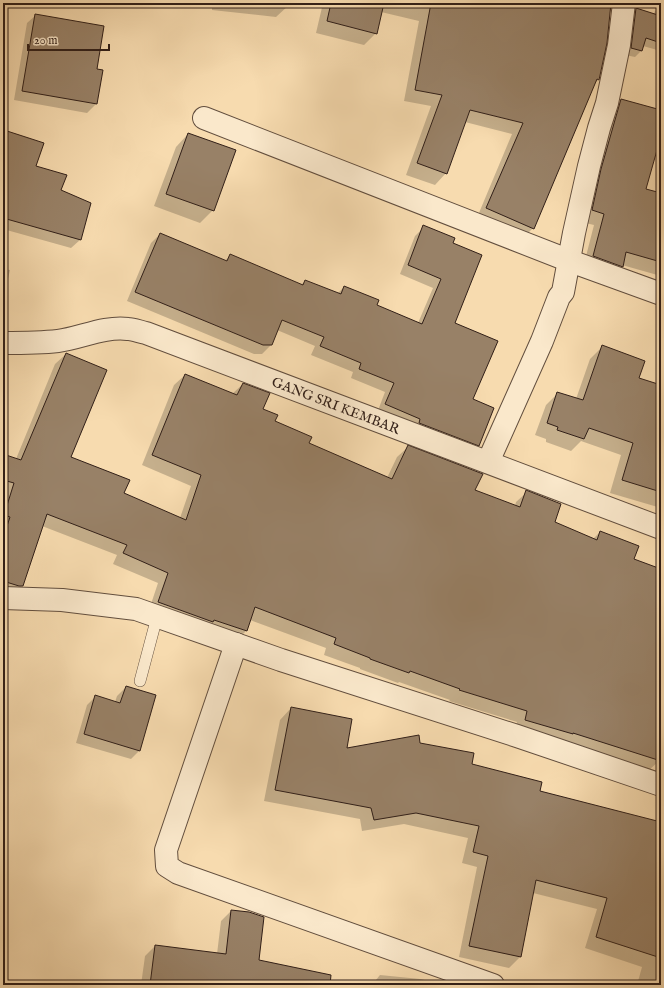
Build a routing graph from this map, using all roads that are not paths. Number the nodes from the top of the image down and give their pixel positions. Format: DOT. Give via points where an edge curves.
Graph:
graph roads {
  1 [pos="624,3"];
  2 [pos="204,118"];
  3 [pos="570,261"];
  4 [pos="661,294"];
  5 [pos="3,343"];
  6 [pos="488,462"];
  7 [pos="661,528"];
  8 [pos="3,598"];
  9 [pos="157,617"];
  10 [pos="236,644"];
  11 [pos="140,681"];
  12 [pos="661,784"];
  13 [pos="492,985"];
  1 -- 3 [label="street" via="608,103 589,166"];
  2 -- 3 [label="street"];
  3 -- 4 [label="street"];
  3 -- 6 [label="street" via="563,292"];
  5 -- 6 [label="street, GANG SRI KEMBAR" via="59,341 112,329 146,333"];
  6 -- 7 [label="street, GANG SRI KEMBAR"];
  8 -- 9 [label="street" via="62,600 136,609"];
  9 -- 10 [label="street"];
  9 -- 11 [label="lane"];
  10 -- 12 [label="street"];
  10 -- 13 [label="street" via="166,850 167,866 178,873"];
}
